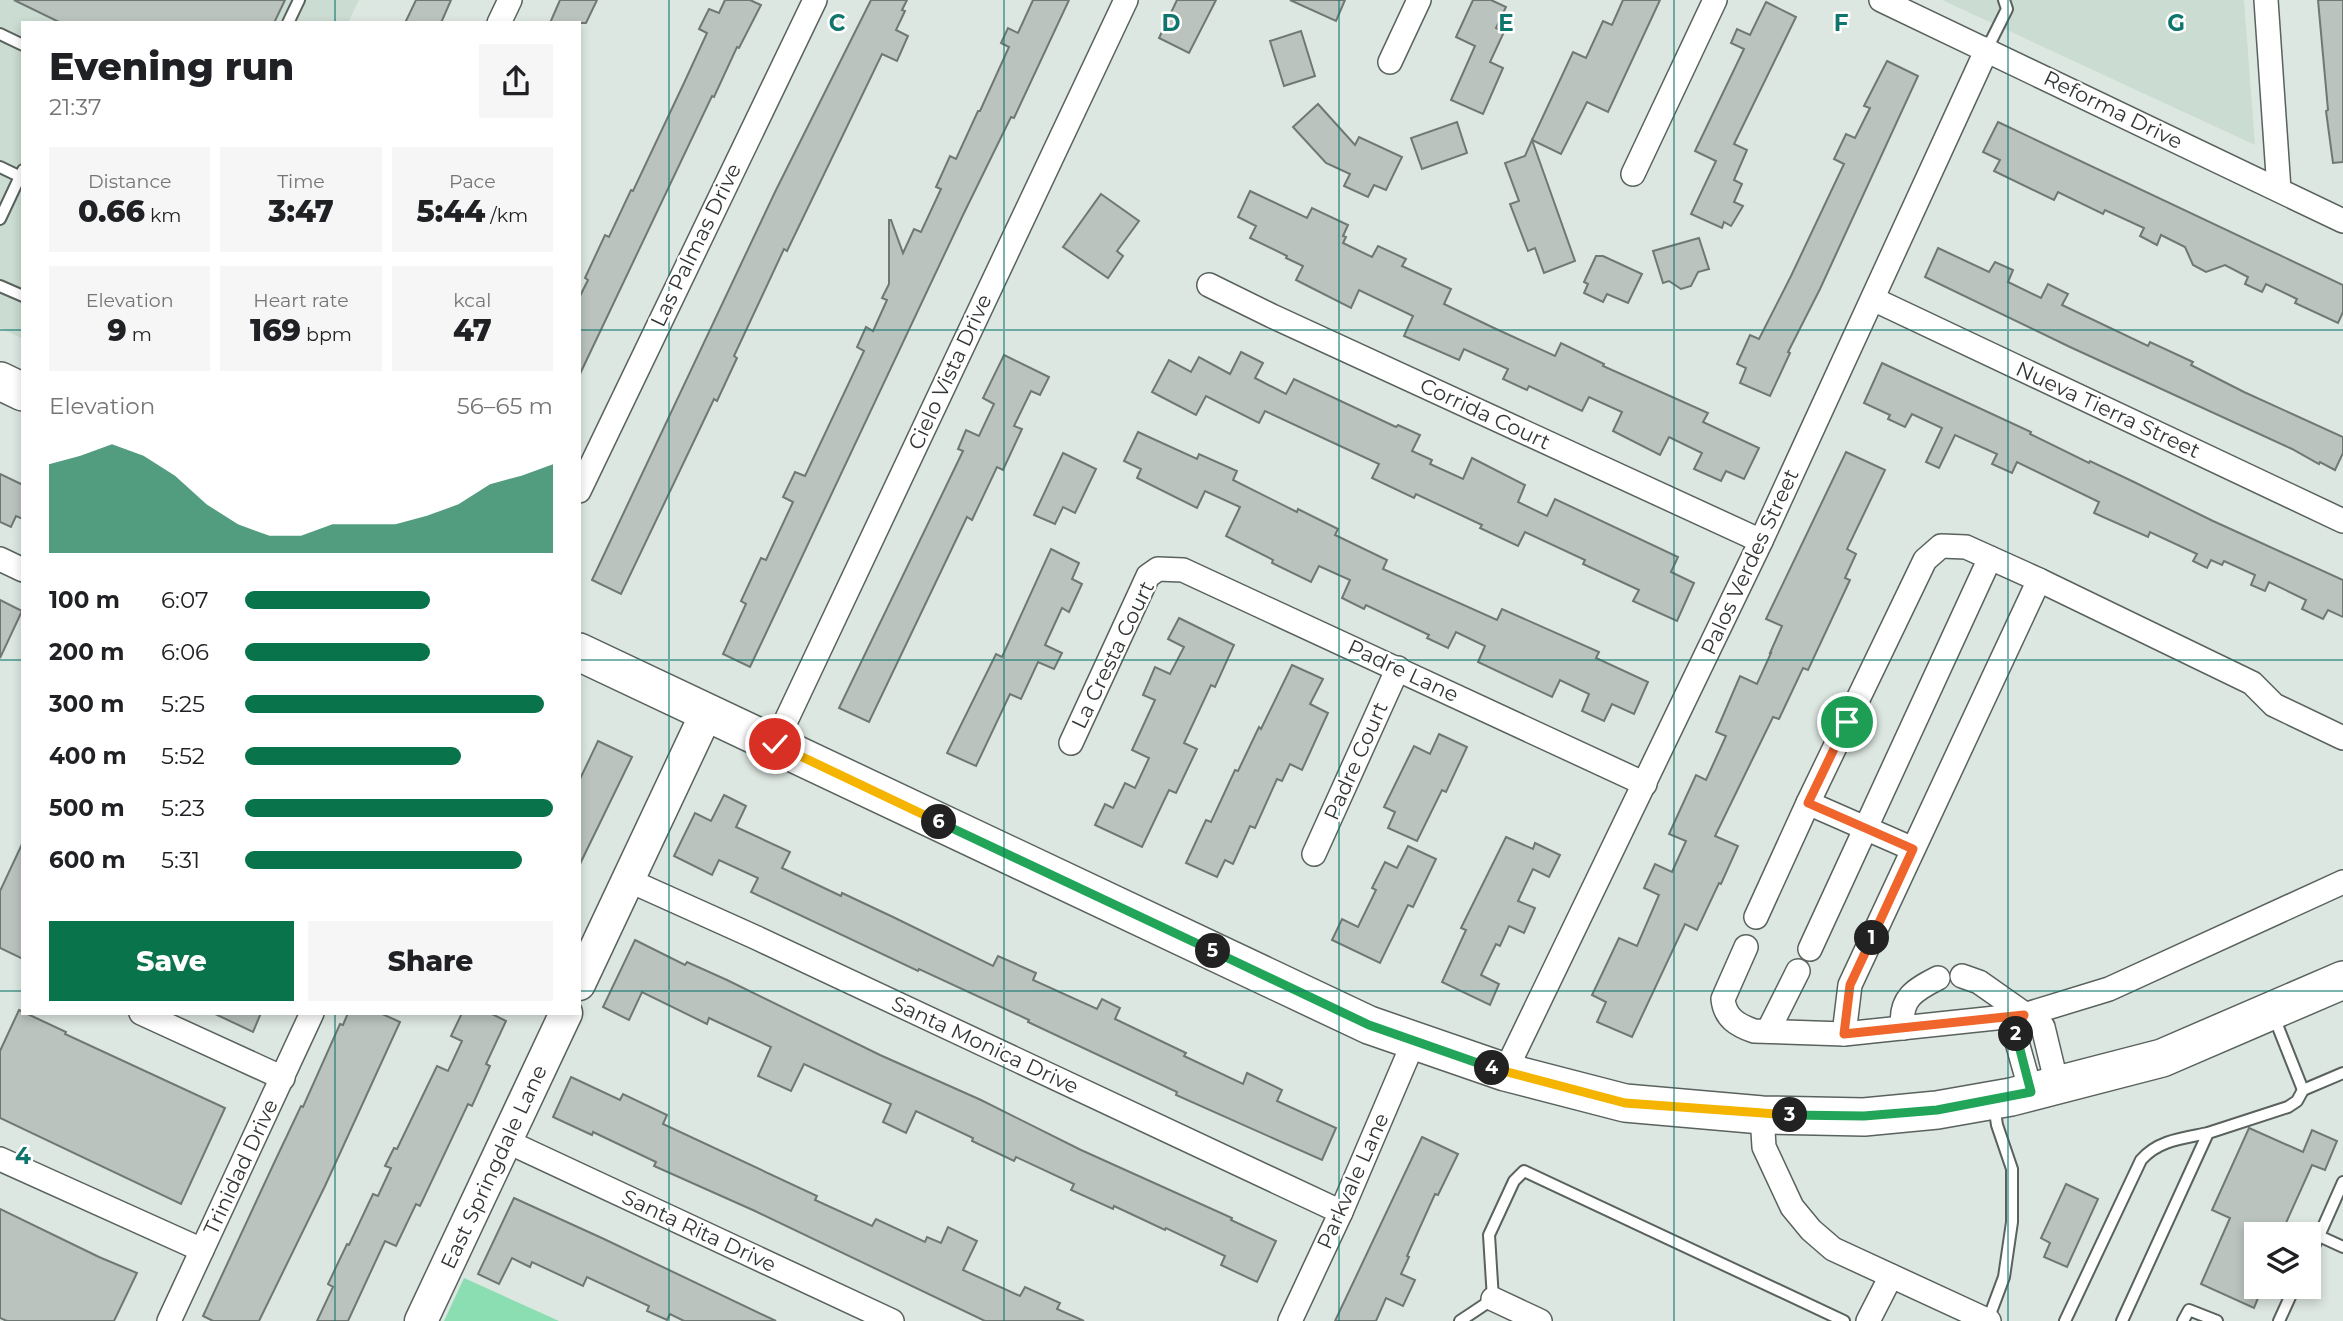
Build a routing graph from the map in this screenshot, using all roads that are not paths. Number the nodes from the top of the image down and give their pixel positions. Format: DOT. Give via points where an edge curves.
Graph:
graph roads {
  1 [pos="299,0"];
  2 [pos="510,0"];
  3 [pos="814,0"];
  4 [pos="1126,0"];
  5 [pos="1419,0"];
  6 [pos="1715,0"];
  7 [pos="1881,0"];
  8 [pos="2004,0"];
  9 [pos="2266,0"];
  10 [pos="289,21"];
  11 [pos="500,21"];
  12 [pos="0,34"];
  13 [pos="21,44"];
  14 [pos="1987,49"];
  15 [pos="1390,62"];
  16 [pos="0,167"];
  17 [pos="1633,174"];
  18 [pos="21,175"];
  19 [pos="21,177"];
  20 [pos="2279,190"];
  21 [pos="0,219"];
  22 [pos="2343,221"];
  23 [pos="1209,285"];
  24 [pos="0,286"];
  25 [pos="21,295"];
  26 [pos="1873,299"];
  27 [pos="0,381"];
  28 [pos="21,391"];
  29 [pos="581,487"];
  30 [pos="2343,521"];
  31 [pos="1760,541"];
  32 [pos="1990,558"];
  33 [pos="0,559"];
  34 [pos="21,569"];
  35 [pos="1158,569"];
  36 [pos="2039,580"];
  37 [pos="581,653"];
  38 [pos="1398,668"];
  39 [pos="707,712"];
  40 [pos="2343,738"];
  41 [pos="1070,743"];
  42 [pos="775,744"];
  43 [pos="1645,784"];
  44 [pos="1808,803"];
  45 [pos="1865,828"];
  46 [pos="1913,849"];
  47 [pos="1314,854"];
  48 [pos="628,880"];
  49 [pos="2343,881"];
  50 [pos="1756,917"];
  51 [pos="1746,947"];
  52 [pos="1810,949"];
  53 [pos="1798,971"];
  54 [pos="1962,976"];
  55 [pos="1938,978"];
  56 [pos="581,980"];
  57 [pos="2343,980"];
  58 [pos="2272,1011"];
  59 [pos="145,1015"];
  60 [pos="311,1015"];
  61 [pos="565,1015"];
  62 [pos="2024,1015"];
  63 [pos="1903,1028"];
  64 [pos="1768,1031"];
  65 [pos="1844,1034"];
  66 [pos="1414,1041"];
  67 [pos="1505,1072"];
  68 [pos="2343,1073"];
  69 [pos="283,1078"];
  70 [pos="2044,1088"];
  71 [pos="2303,1090"];
  72 [pos="1993,1099"];
  73 [pos="1762,1115"];
  74 [pos="2208,1133"];
  75 [pos="506,1141"];
  76 [pos="0,1159"];
  77 [pos="2343,1182"];
  78 [pos="1341,1212"];
  79 [pos="2321,1232"];
  80 [pos="2321,1237"];
  81 [pos="2343,1247"];
  82 [pos="202,1250"];
  83 [pos="1891,1276"];
  84 [pos="1493,1299"];
  85 [pos="2289,1299"];
  86 [pos="169,1321"];
  87 [pos="421,1321"];
  88 [pos="892,1321"];
  89 [pos="1290,1321"];
  90 [pos="1460,1321"];
  91 [pos="1539,1321"];
  92 [pos="1844,1321"];
  93 [pos="1868,1321"];
  94 [pos="1989,1321"];
  95 [pos="2065,1321"];
  96 [pos="2122,1321"];
  97 [pos="2183,1321"];
  98 [pos="2217,1321"];
  99 [pos="2279,1321"];
  1 -- 10 [label="lane"];
  2 -- 11 [label="street"];
  3 -- 29 [label="street, Las Palmas Drive"];
  4 -- 42 [label="street, Cielo Vista Drive"];
  5 -- 15 [label="street"];
  6 -- 17 [label="street"];
  7 -- 14 [label="street, Reforma Drive"];
  8 -- 14 [label="lane" via="2007,9"];
  9 -- 20 [label="street"];
  12 -- 13 [label="lane"];
  14 -- 20 [label="street, Reforma Drive"];
  14 -- 26 [label="street, Palos Verdes Street"];
  16 -- 18 [label="lane"];
  19 -- 21 [label="lane"];
  20 -- 22 [label="street, Reforma Drive"];
  23 -- 31 [label="street, Corrida Court"];
  24 -- 25 [label="lane"];
  26 -- 30 [label="street, Nueva Tierra Street"];
  26 -- 31 [label="street, Palos Verdes Street"];
  27 -- 28 [label="main road"];
  31 -- 43 [label="street, Palos Verdes Street"];
  32 -- 36 [label="street"];
  32 -- 44 [label="street" via="1953,545 1936,548 1925,560"];
  32 -- 45 [label="street"];
  33 -- 34 [label="street"];
  35 -- 38 [label="street, Padre Lane" via="1183,570"];
  35 -- 41 [label="street, La Cresta Court" via="1149,576"];
  36 -- 40 [label="street" via="2252,683 2274,705"];
  36 -- 46 [label="street"];
  37 -- 39 [label="main road"];
  38 -- 43 [label="street, Padre Lane"];
  38 -- 47 [label="street, Padre Court"];
  39 -- 42 [label="main road"];
  39 -- 48 [label="street"];
  42 -- 66 [label="main road" via="1369,1025"];
  43 -- 67 [label="street, Palos Verdes Street"];
  44 -- 45 [label="street"];
  44 -- 50 [label="street"];
  45 -- 46 [label="street"];
  45 -- 52 [label="street"];
  46 -- 65 [label="street" via="1850,985"];
  48 -- 56 [label="street"];
  48 -- 78 [label="street, Santa Monica Drive"];
  49 -- 62 [label="street" via="2109,989"];
  51 -- 64 [label="street" via="1724,993 1724,1006 1741,1027"];
  53 -- 64 [label="street"];
  54 -- 62 [label="street" via="1979,982"];
  55 -- 63 [label="street" via="1908,999 1901,1012"];
  57 -- 58 [label="main road"];
  58 -- 70 [label="main road" via="2162,1058"];
  58 -- 71 [label="lane"];
  59 -- 69 [label="street"];
  60 -- 69 [label="street, Trinidad Drive"];
  61 -- 75 [label="street, East Springdale Lane"];
  62 -- 63 [label="street"];
  62 -- 70 [label="street" via="2043,1027"];
  63 -- 65 [label="street"];
  64 -- 65 [label="street"];
  66 -- 67 [label="main road"];
  66 -- 78 [label="street, Parkvale Lane"];
  67 -- 73 [label="main road" via="1625,1103"];
  68 -- 71 [label="lane"];
  69 -- 82 [label="street, Trinidad Drive"];
  70 -- 72 [label="main road"];
  71 -- 74 [label="lane" via="2288,1107"];
  72 -- 73 [label="main road" via="1937,1110 1864,1116"];
  72 -- 94 [label="lane" via="2012,1169 2012,1222 2004,1278"];
  73 -- 83 [label="street" via="1764,1147 1792,1207 1833,1249"];
  74 -- 95 [label="lane" via="2169,1141 2141,1160"];
  74 -- 96 [label="lane"];
  75 -- 87 [label="street, East Springdale Lane"];
  75 -- 88 [label="street, Santa Rita Drive"];
  76 -- 82 [label="street"];
  77 -- 79 [label="lane"];
  78 -- 89 [label="street, Parkvale Lane"];
  80 -- 81 [label="lane"];
  82 -- 86 [label="street, Trinidad Drive"];
  83 -- 93 [label="street"];
  83 -- 94 [label="street"];
  84 -- 90 [label="lane"];
  84 -- 91 [label="street"];
  84 -- 92 [label="lane" via="1489,1235 1514,1181 1524,1171"];
  85 -- 99 [label="lane"];
  97 -- 98 [label="lane" via="2189,1310"];
}
